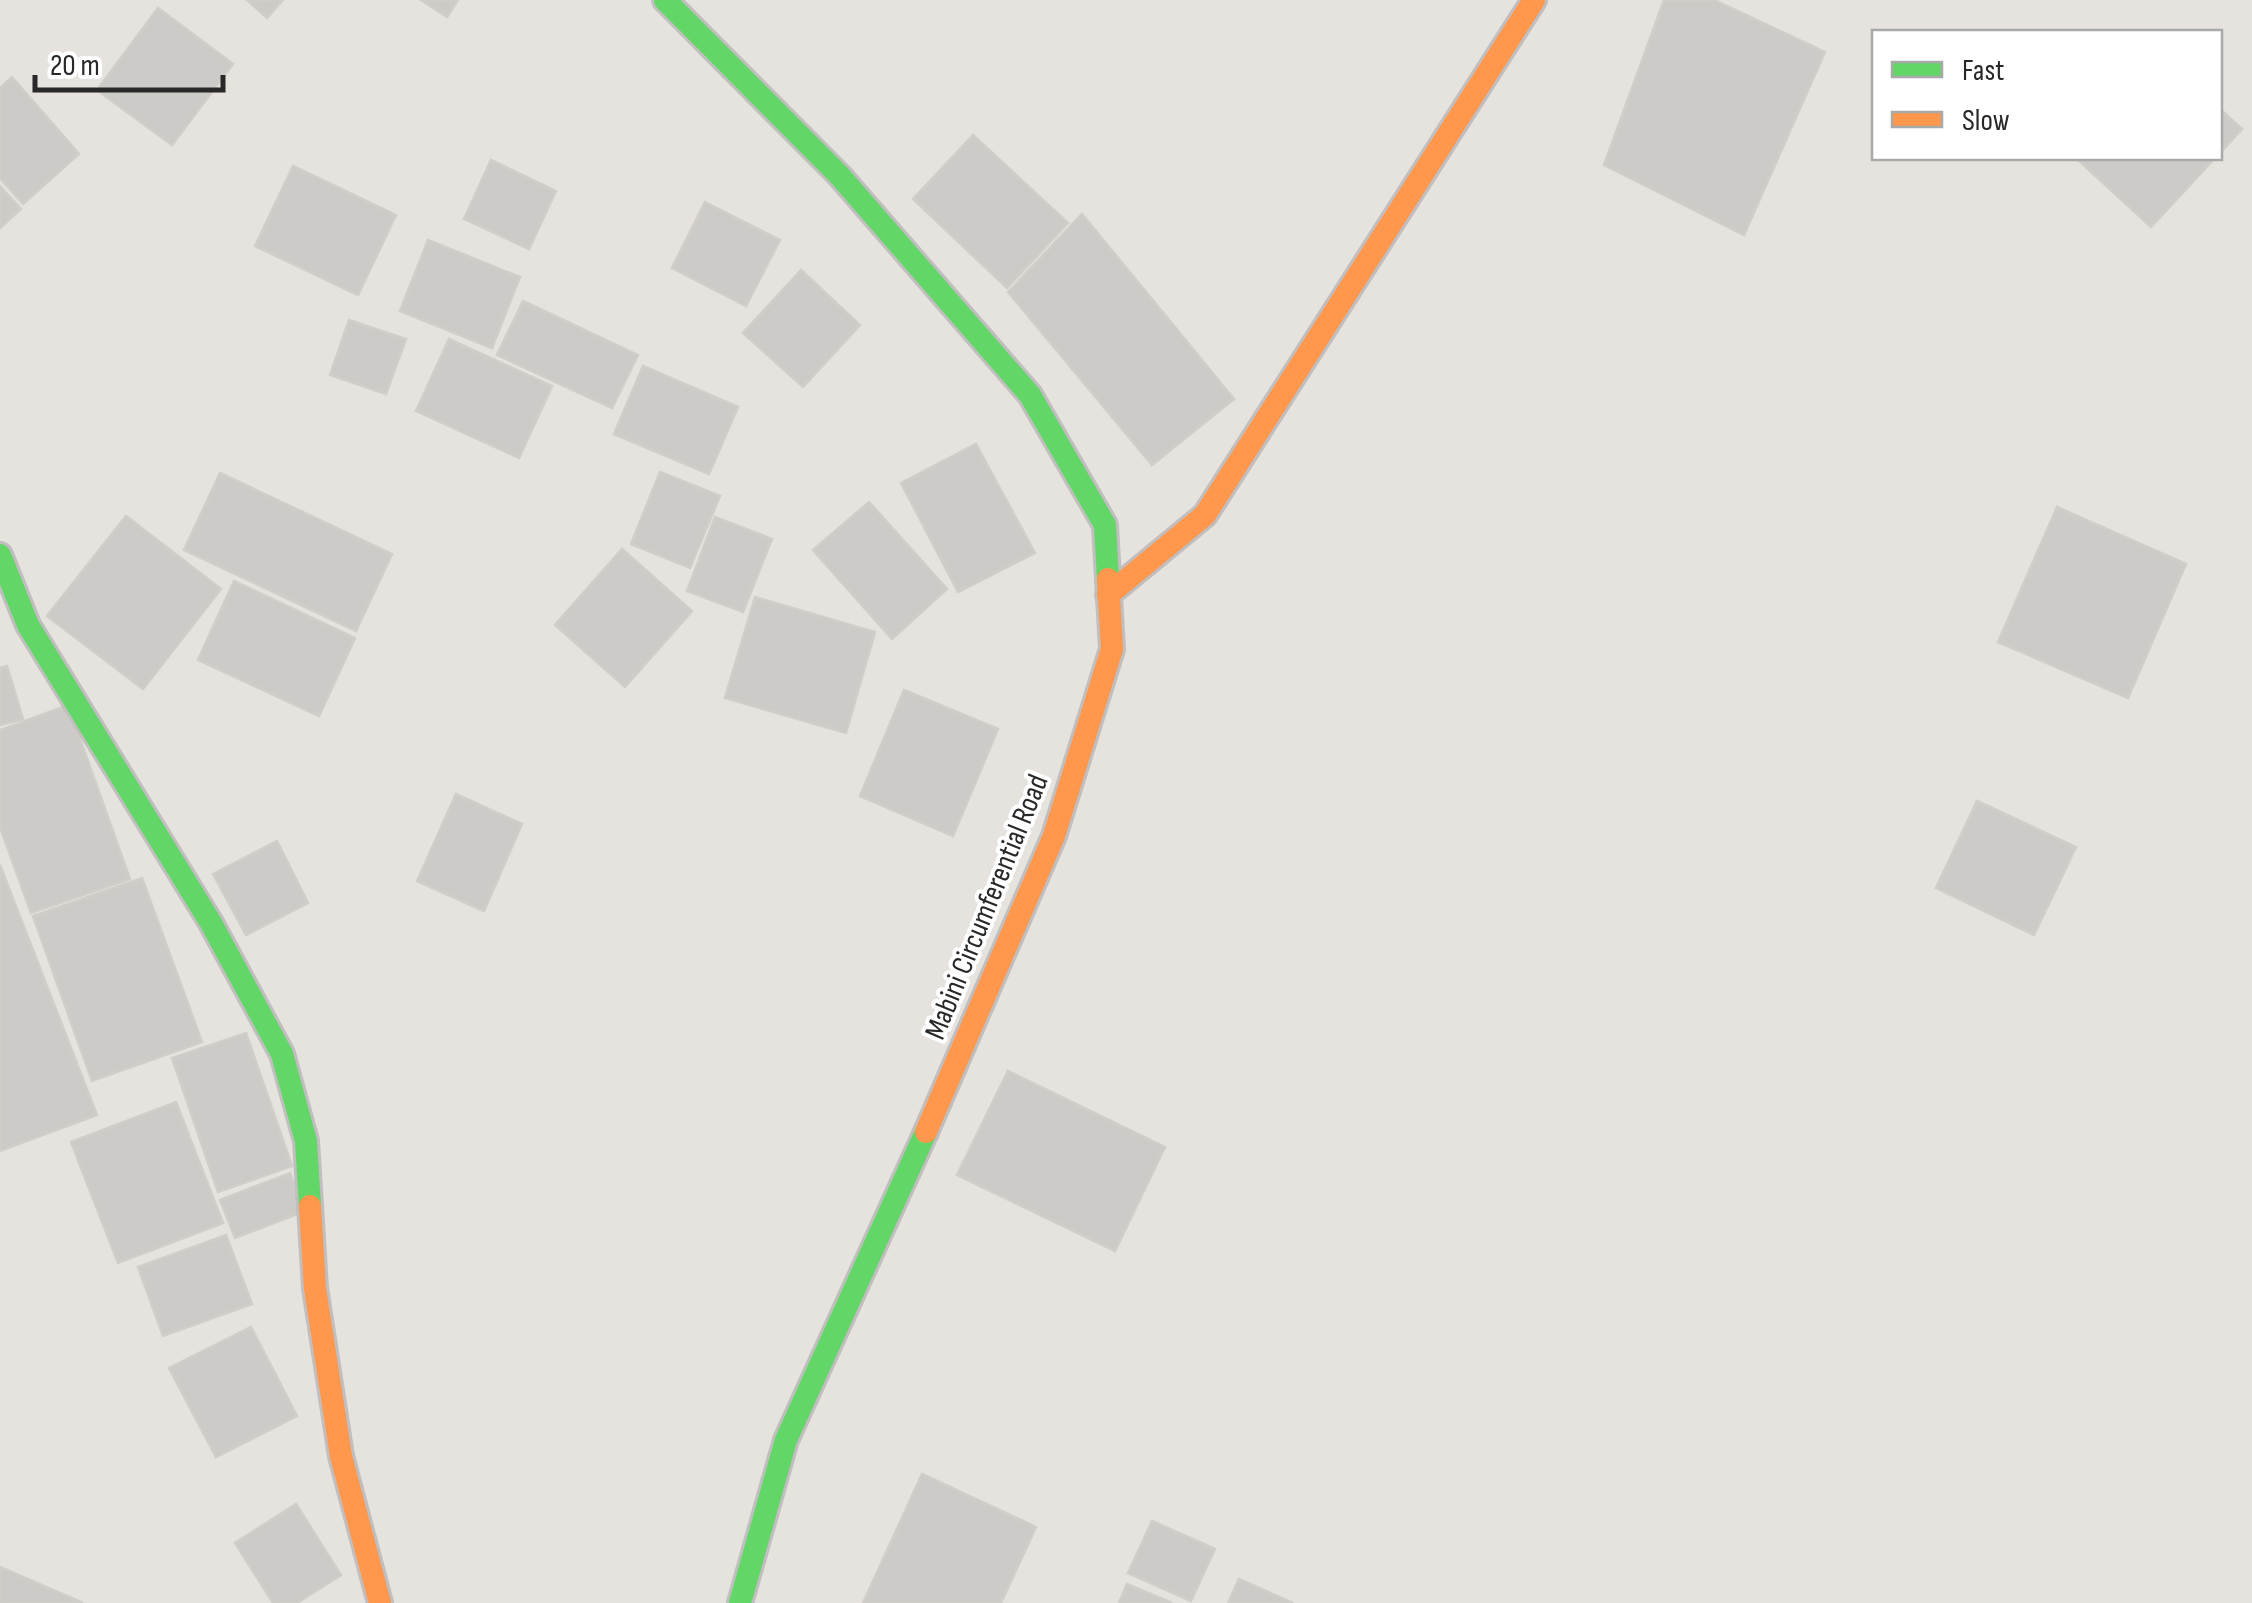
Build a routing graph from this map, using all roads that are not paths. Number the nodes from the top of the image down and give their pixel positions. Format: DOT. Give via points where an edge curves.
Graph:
graph roads {
  1 [pos="664,0"];
  2 [pos="1534,0"];
  3 [pos="0,555"];
  4 [pos="1108,595"];
  5 [pos="380,1603"];
  6 [pos="740,1603"];
  1 -- 4 [label="street, Mabini Circumferential Road" via="839,174 1030,395 1105,525"];
  2 -- 4 [label="street" via="1205,515"];
  3 -- 5 [label="street" via="28,625 211,923 282,1054 306,1140 314,1288 341,1456"];
  4 -- 6 [label="street, Mabini Circumferential Road" via="1112,649 1054,836 786,1440"];
}
